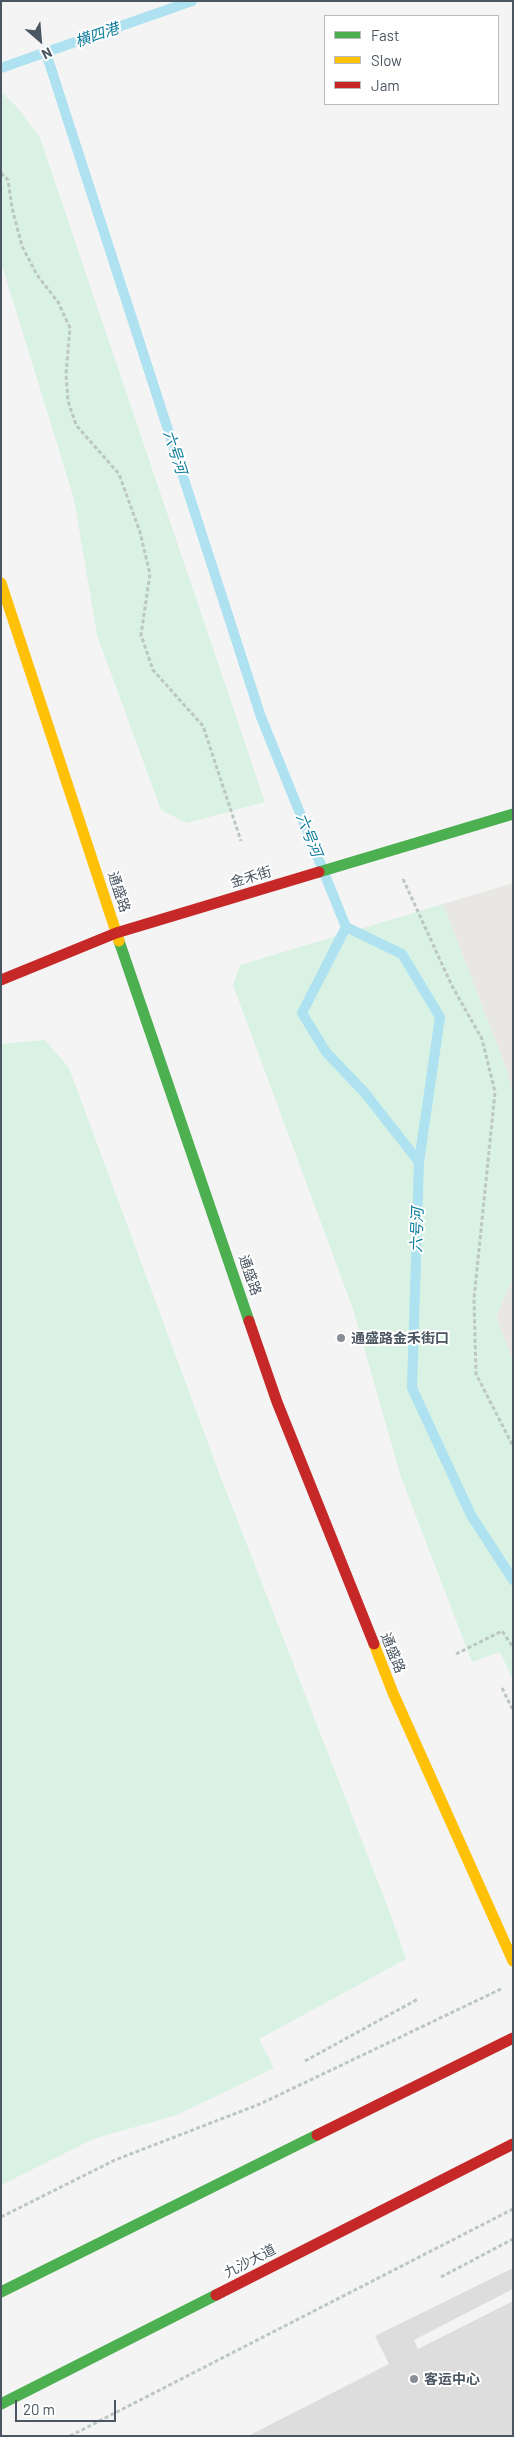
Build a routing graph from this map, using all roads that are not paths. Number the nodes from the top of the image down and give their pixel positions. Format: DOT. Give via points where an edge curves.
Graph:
graph roads {
  1 [pos="1,583"];
  2 [pos="513,814"];
  3 [pos="116,932"];
  4 [pos="1,980"];
  5 [pos="513,1961"];
  6 [pos="513,2038"];
  7 [pos="513,2144"];
  8 [pos="1,2292"];
  9 [pos="1,2404"];
  1 -- 3 [label="street, 通盛路"];
  2 -- 3 [label="street, 金禾街"];
  3 -- 4 [label="street, 金禾街"];
  3 -- 5 [label="street, 通盛路" via="278,1402 393,1693"];
  6 -- 8 [label="street"];
  7 -- 9 [label="street, 九沙大道"];
}
